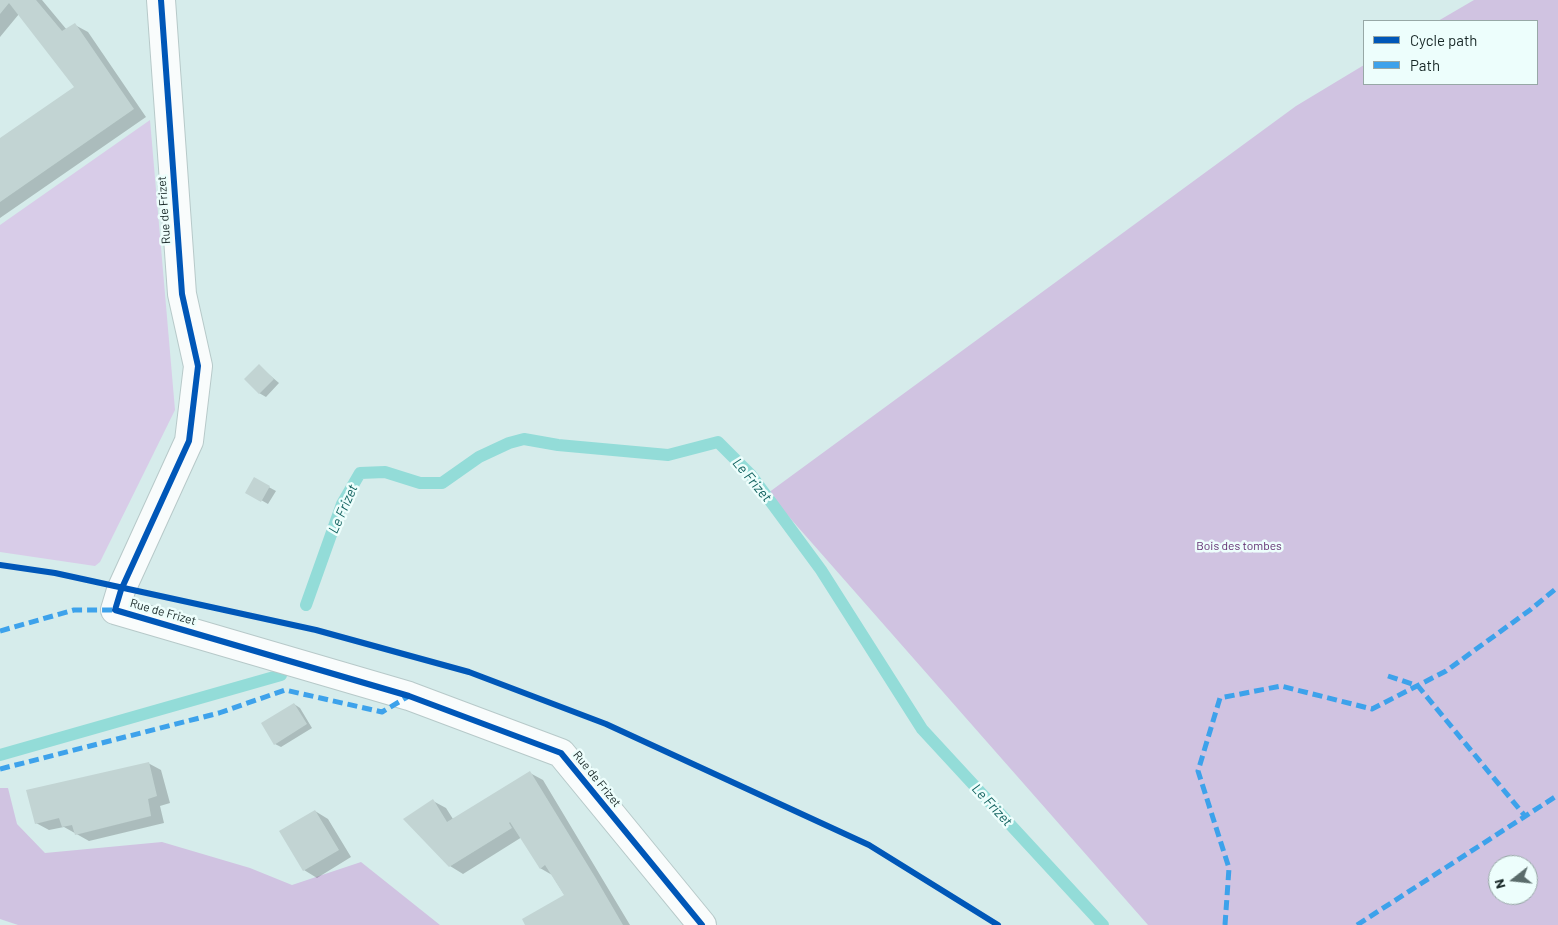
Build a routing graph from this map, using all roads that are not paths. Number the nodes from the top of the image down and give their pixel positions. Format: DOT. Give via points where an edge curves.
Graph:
graph roads {
  1 [pos="161,0"];
  2 [pos="702,925"];
  1 -- 2 [label="street, Rue de Frizet" via="182,294 198,366 189,441 121,590 115,610 409,696 561,753"];
}
